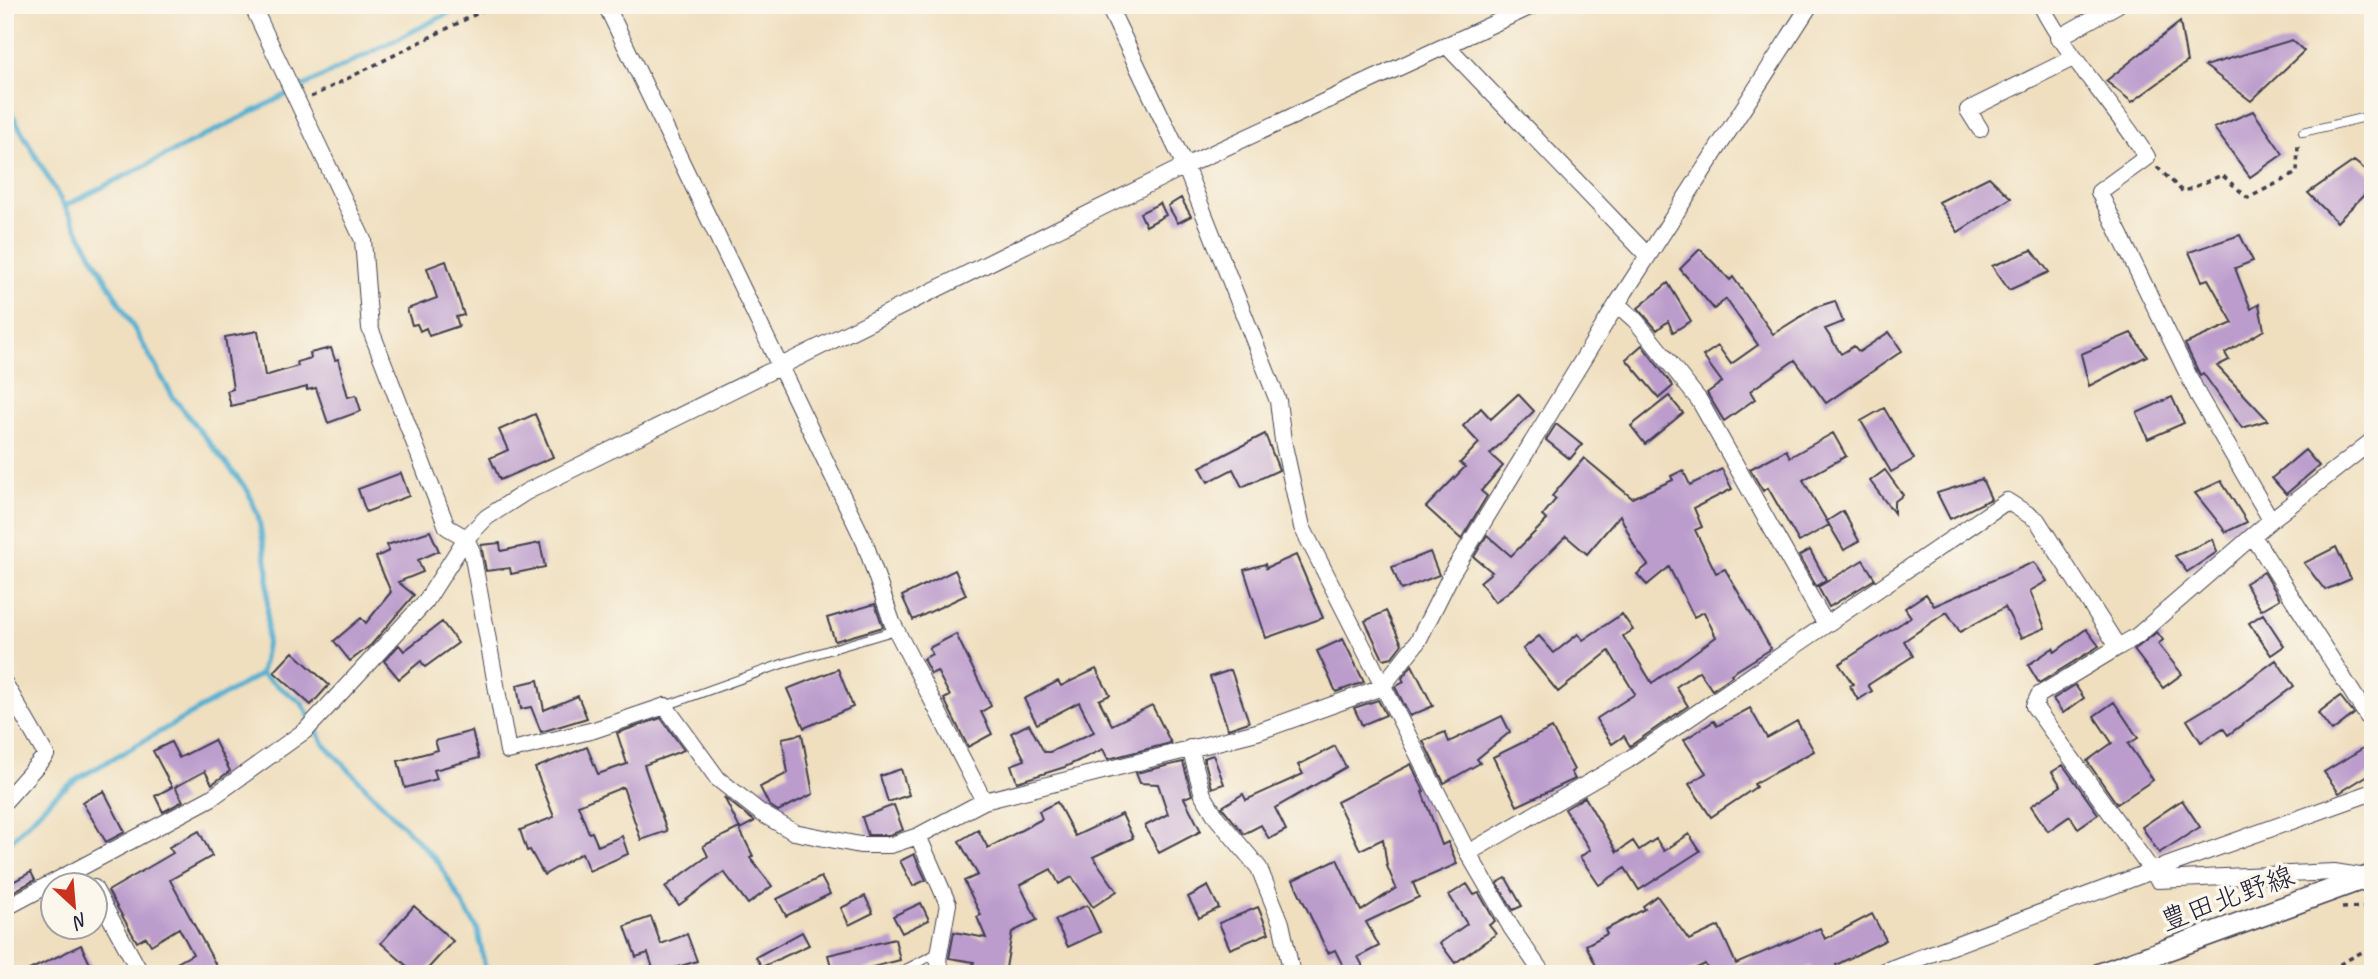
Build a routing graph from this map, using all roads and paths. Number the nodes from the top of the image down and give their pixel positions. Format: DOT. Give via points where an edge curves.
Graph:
graph roads {
  1 [pos="253,5"];
  2 [pos="494,5"];
  3 [pos="606,5"];
  4 [pos="1108,5"];
  5 [pos="1534,5"];
  6 [pos="1810,5"];
  7 [pos="2041,5"];
  8 [pos="2118,5"];
  9 [pos="2058,38"];
  10 [pos="1448,47"];
  11 [pos="2073,58"];
  12 [pos="2373,59"];
  13 [pos="299,103"];
  14 [pos="2371,118"];
  15 [pos="1980,129"];
  16 [pos="2303,132"];
  17 [pos="2147,157"];
  18 [pos="1185,166"];
  19 [pos="1648,256"];
  20 [pos="1617,304"];
  21 [pos="783,368"];
  22 [pos="2373,440"];
  23 [pos="2271,520"];
  24 [pos="2253,536"];
  25 [pos="466,538"];
  26 [pos="1825,623"];
  27 [pos="896,630"];
  28 [pos="2118,647"];
  29 [pos="5,684"];
  30 [pos="1382,687"];
  31 [pos="665,706"];
  32 [pos="2373,725"];
  33 [pos="1190,748"];
  34 [pos="2373,792"];
  35 [pos="5,801"];
  36 [pos="984,801"];
  37 [pos="918,836"];
  38 [pos="1468,853"];
  39 [pos="83,867"];
  40 [pos="85,870"];
  41 [pos="2152,871"];
  42 [pos="2370,876"];
  43 [pos="5,908"];
  44 [pos="108,912"];
  45 [pos="2373,946"];
  46 [pos="939,952"];
  47 [pos="141,974"];
  48 [pos="896,974"];
  49 [pos="943,974"];
  50 [pos="1292,974"];
  51 [pos="1544,974"];
  52 [pos="1877,974"];
  53 [pos="2100,974"];
  54 [pos="2322,974"];
  1 -- 13 [label="street"];
  2 -- 13 [label="path"];
  3 -- 21 [label="street"];
  4 -- 18 [label="street"];
  5 -- 10 [label="street"];
  6 -- 19 [label="street"];
  7 -- 9 [label="street"];
  8 -- 9 [label="street"];
  9 -- 11 [label="street"];
  10 -- 18 [label="street"];
  10 -- 19 [label="street"];
  11 -- 15 [label="street" via="1968,110"];
  11 -- 17 [label="street" via="2129,127"];
  12 -- 14 [label="path"];
  13 -- 25 [label="street" via="363,240 365,290 375,341 447,527"];
  14 -- 16 [label="lane"];
  16 -- 17 [label="path" via="2295,149 2297,173 2248,198 2222,175 2183,192"];
  17 -- 23 [label="street" via="2099,192 2198,395"];
  18 -- 21 [label="street"];
  18 -- 30 [label="street" via="1278,401 1302,527"];
  19 -- 20 [label="street"];
  20 -- 26 [label="street" via="1649,336 1699,400"];
  20 -- 30 [label="street" via="1452,573 1418,641"];
  21 -- 25 [label="street" via="526,492 487,517"];
  21 -- 27 [label="street" via="865,543"];
  22 -- 23 [label="street"];
  23 -- 24 [label="street"];
  24 -- 28 [label="street" via="2137,636"];
  24 -- 32 [label="street"];
  25 -- 31 [label="street" via="508,751 594,730"];
  25 -- 39 [label="street" via="426,601 306,730 211,798"];
  26 -- 28 [label="street" via="2007,501 2038,520"];
  26 -- 38 [label="street" via="1628,760"];
  27 -- 31 [label="lane"];
  27 -- 36 [label="street"];
  28 -- 41 [label="street" via="2039,695 2034,706"];
  29 -- 35 [label="street" via="46,755"];
  30 -- 33 [label="street" via="1257,732"];
  30 -- 38 [label="street"];
  31 -- 37 [label="street" via="718,779 743,801 794,832 860,845 891,845"];
  33 -- 36 [label="street"];
  33 -- 50 [label="street" via="1202,795 1259,868 1281,923"];
  34 -- 41 [label="street"];
  36 -- 37 [label="street"];
  37 -- 46 [label="street" via="948,904"];
  38 -- 51 [label="street"];
  39 -- 40 [label="street"];
  39 -- 43 [label="street"];
  41 -- 42 [label="street" via="2158,880 2334,872"];
  41 -- 52 [label="street"];
  42 -- 53 [label="main road, 豊田北野線"];
  44 -- 47 [label="street"];
  45 -- 54 [label="path"];
  46 -- 48 [label="lane"];
  46 -- 49 [label="street"];
}
